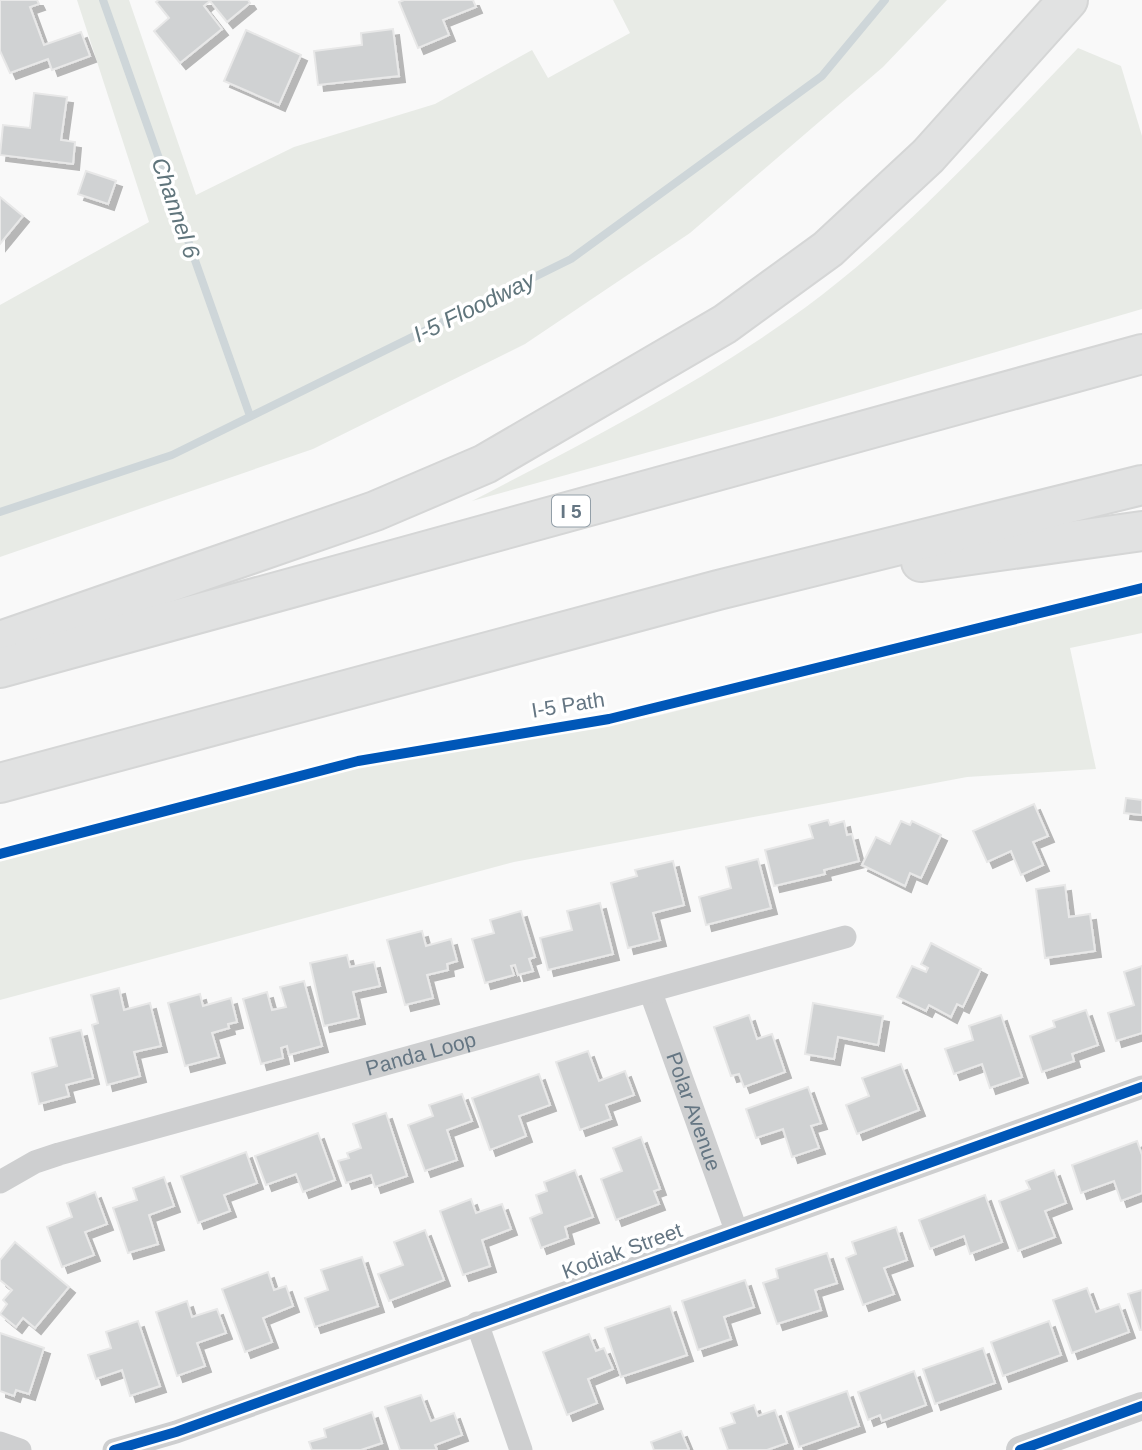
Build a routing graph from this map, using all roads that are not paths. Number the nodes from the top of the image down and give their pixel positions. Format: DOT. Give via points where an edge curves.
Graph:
graph roads {
  1 [pos="1068,0"];
  2 [pos="1142,354"];
  3 [pos="1142,485"];
  4 [pos="1142,531"];
  5 [pos="718,590"];
  6 [pos="0,641"];
  7 [pos="0,667"];
  8 [pos="0,783"];
  9 [pos="845,937"];
  10 [pos="650,993"];
  11 [pos="1142,1087"];
  12 [pos="0,1182"];
  13 [pos="736,1230"];
  14 [pos="477,1323"];
  15 [pos="1142,1406"];
  16 [pos="0,1443"];
  17 [pos="20,1450"];
  18 [pos="114,1450"];
  19 [pos="521,1450"];
  20 [pos="1020,1450"];
  1 -- 6 [label="highway" via="928,156 828,249 726,324 485,464 375,511"];
  2 -- 7 [label="highway, I 5"];
  3 -- 5 [label="highway"];
  4 -- 5 [label="highway"];
  5 -- 8 [label="highway"];
  9 -- 10 [label="street, Panda Loop"];
  10 -- 12 [label="street, Panda Loop" via="59,1154 35,1161"];
  10 -- 13 [label="street, Polar Avenue"];
  11 -- 13 [label="street, Kodiak Street"];
  13 -- 14 [label="street, Kodiak Street"];
  14 -- 18 [label="street, Kodiak Street"];
  14 -- 19 [label="street"];
  15 -- 20 [label="street"];
  16 -- 17 [label="street"];
}
